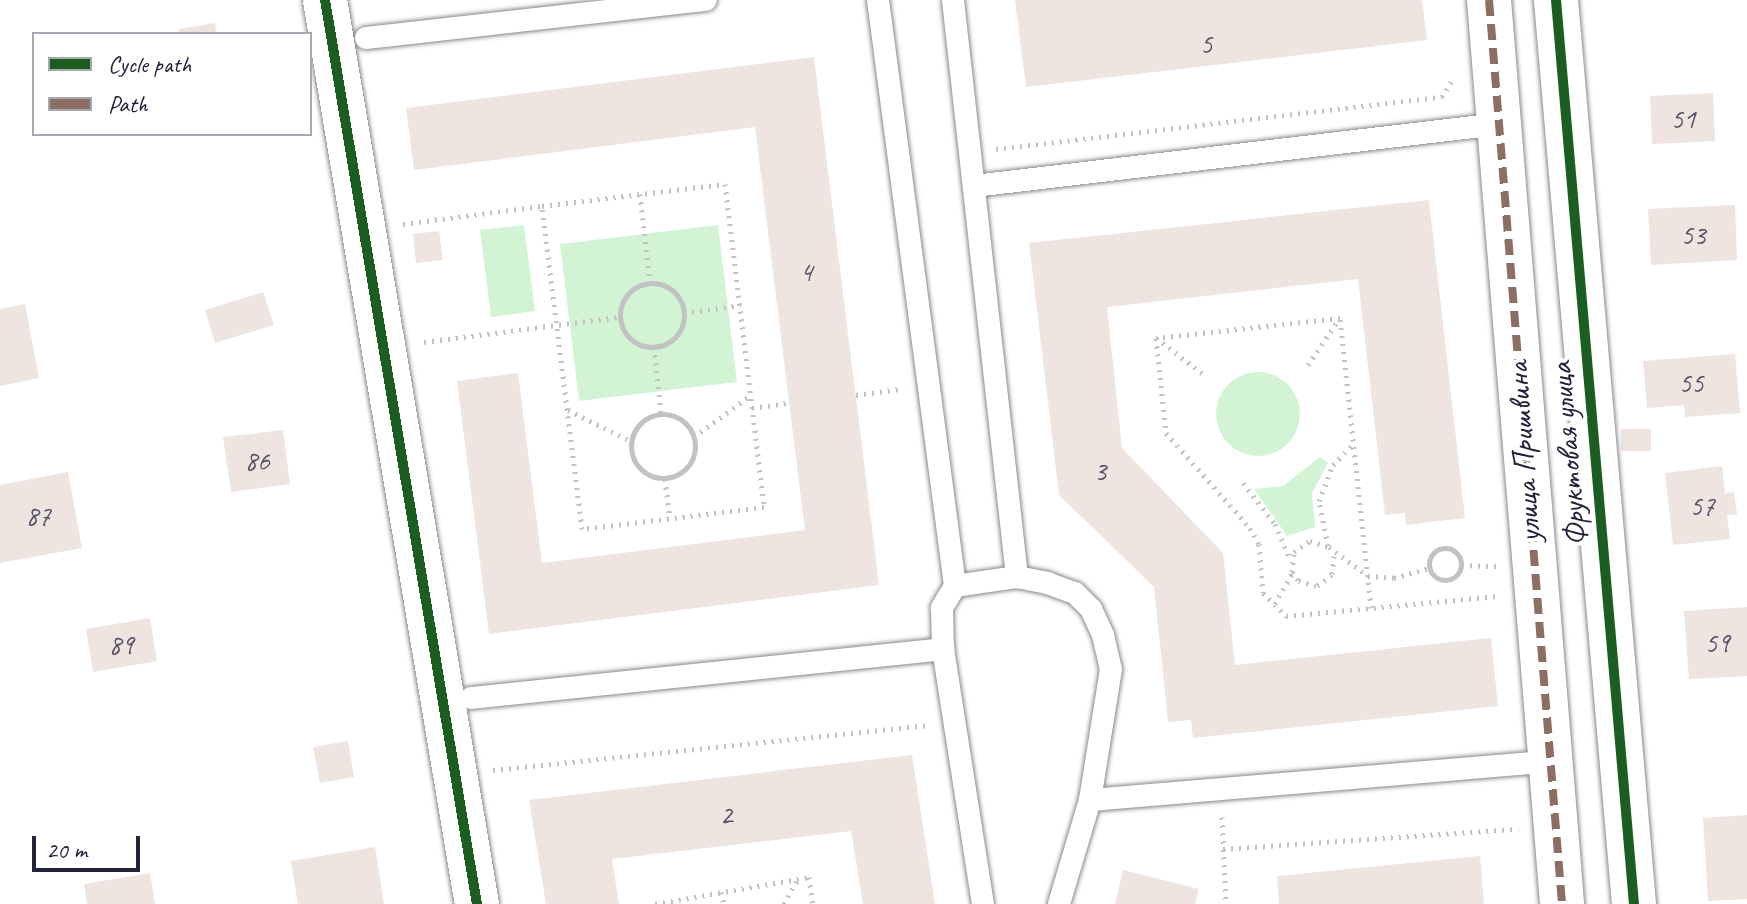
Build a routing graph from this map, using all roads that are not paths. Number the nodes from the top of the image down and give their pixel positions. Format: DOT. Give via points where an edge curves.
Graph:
graph roads {
  1 [pos="325,0"];
  2 [pos="706,0"];
  3 [pos="878,0"];
  4 [pos="953,0"];
  5 [pos="1489,0"];
  6 [pos="1556,0"];
  7 [pos="366,38"];
  8 [pos="1499,124"];
  9 [pos="974,186"];
  10 [pos="1017,577"];
  11 [pos="955,586"];
  12 [pos="943,649"];
  13 [pos="471,698"];
  14 [pos="1551,761"];
  15 [pos="1090,800"];
  16 [pos="477,904"];
  17 [pos="983,904"];
  18 [pos="1059,904"];
  19 [pos="1562,904"];
  20 [pos="1634,904"];
  1 -- 16 [label="street"];
  2 -- 7 [label="lane"];
  3 -- 11 [label="lane"];
  4 -- 9 [label="lane"];
  5 -- 8 [label="street, улица Пришвина"];
  6 -- 20 [label="street, Фруктовая улица"];
  8 -- 9 [label="lane"];
  8 -- 14 [label="street, улица Пришвина"];
  9 -- 10 [label="lane"];
  10 -- 11 [label="lane"];
  10 -- 15 [label="lane" via="1075,593 1091,609 1103,635 1111,669"];
  11 -- 12 [label="lane" via="942,608"];
  12 -- 13 [label="lane"];
  12 -- 17 [label="lane"];
  14 -- 15 [label="lane"];
  14 -- 19 [label="street, улица Пришвина"];
  15 -- 18 [label="lane"];
}
